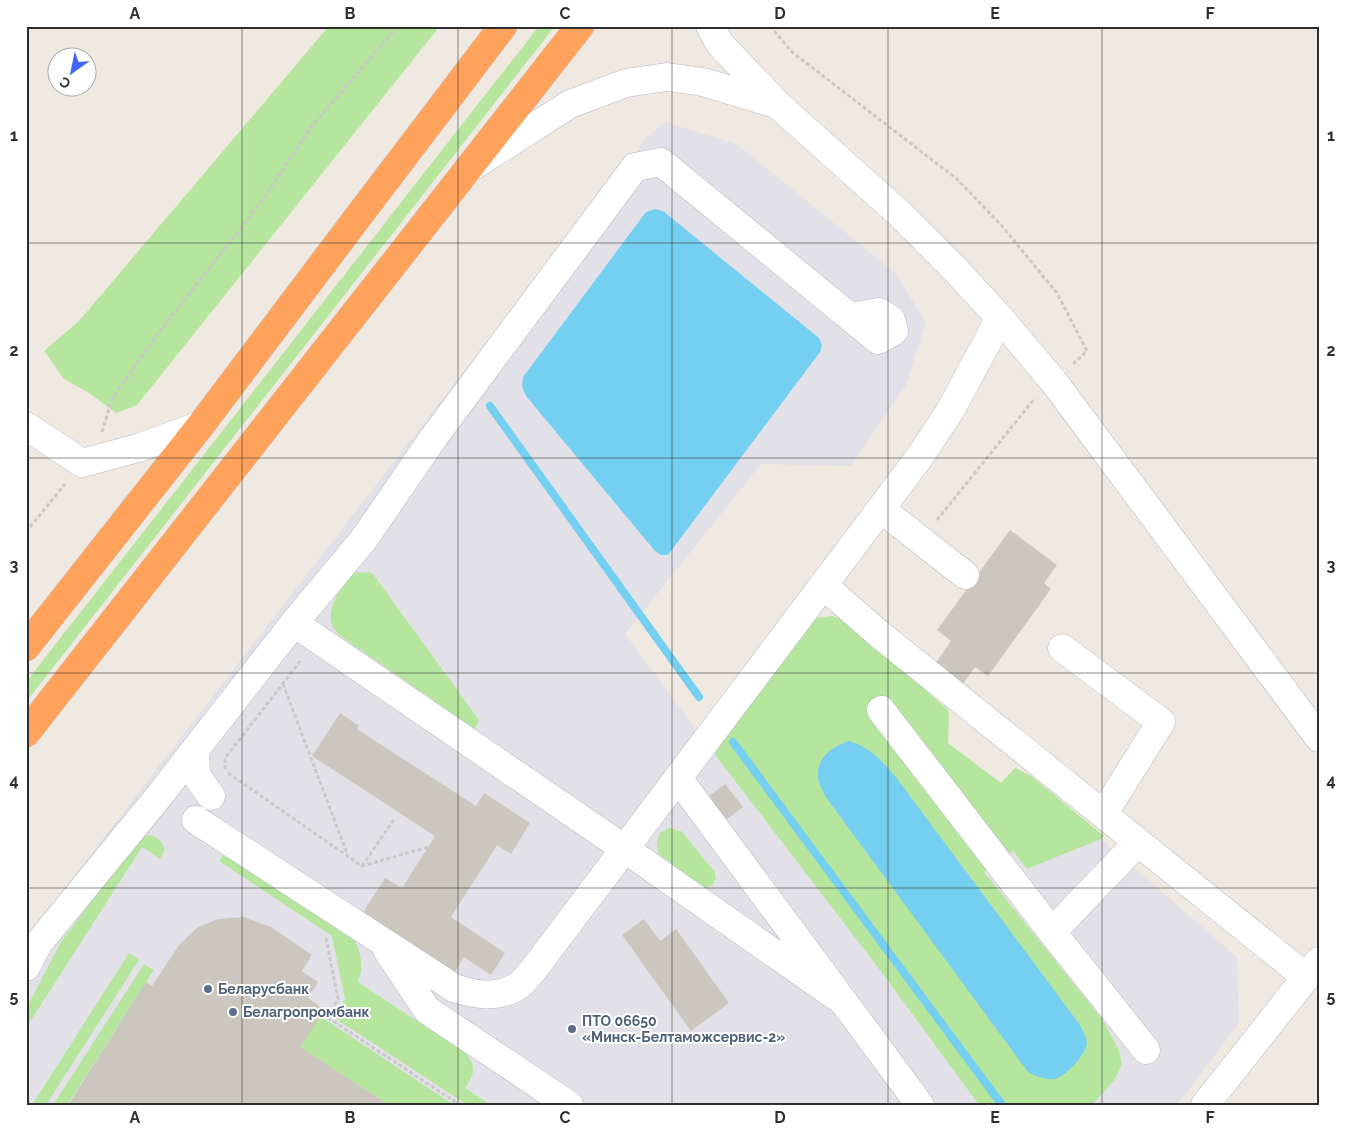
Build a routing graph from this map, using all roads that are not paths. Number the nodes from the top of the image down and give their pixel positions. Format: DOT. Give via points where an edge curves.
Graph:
graph roads {
  1 [pos="504,26"];
  2 [pos="580,26"];
  3 [pos="710,26"];
  4 [pos="778,104"];
  5 [pos="471,167"];
  6 [pos="850,317"];
  7 [pos="1000,318"];
  8 [pos="201,425"];
  9 [pos="26,426"];
  10 [pos="881,509"];
  11 [pos="966,575"];
  12 [pos="823,585"];
  13 [pos="294,623"];
  14 [pos="26,647"];
  15 [pos="1062,648"];
  16 [pos="881,710"];
  17 [pos="26,733"];
  18 [pos="1319,738"];
  19 [pos="195,750"];
  20 [pos="678,778"];
  21 [pos="212,796"];
  22 [pos="1104,813"];
  23 [pos="196,820"];
  24 [pos="1138,842"];
  25 [pos="625,849"];
  26 [pos="1052,932"];
  27 [pos="379,939"];
  28 [pos="26,967"];
  29 [pos="1312,969"];
  30 [pos="844,1002"];
  31 [pos="1146,1050"];
  32 [pos="569,1105"];
  33 [pos="920,1105"];
  34 [pos="1205,1105"];
  1 -- 8 [label="highway"];
  2 -- 5 [label="highway"];
  3 -- 4 [label="lane" via="720,44"];
  4 -- 5 [label="lane" via="703,82 667,77 626,83 570,104"];
  4 -- 7 [label="lane" via="901,215"];
  5 -- 17 [label="highway"];
  6 -- 13 [label="lane" via="662,162 635,167 434,437 364,539"];
  7 -- 10 [label="lane" via="950,411"];
  7 -- 18 [label="lane" via="1054,382"];
  8 -- 9 [label="lane" via="110,457 82,463"];
  8 -- 14 [label="highway"];
  10 -- 11 [label="lane"];
  10 -- 12 [label="lane"];
  12 -- 20 [label="lane"];
  12 -- 22 [label="lane" via="879,634"];
  13 -- 19 [label="lane"];
  13 -- 25 [label="lane"];
  15 -- 22 [label="lane" via="1161,722"];
  16 -- 26 [label="lane"];
  19 -- 21 [label="lane" via="196,775"];
  19 -- 28 [label="lane" via="38,944"];
  20 -- 25 [label="lane"];
  20 -- 30 [label="lane"];
  22 -- 24 [label="lane"];
  23 -- 27 [label="lane"];
  24 -- 26 [label="lane"];
  24 -- 29 [label="lane"];
  25 -- 27 [label="lane" via="534,969 519,986 498,995 475,995 454,988"];
  25 -- 30 [label="lane"];
  26 -- 31 [label="lane"];
  27 -- 32 [label="lane" via="427,1010"];
  29 -- 34 [label="lane"];
  30 -- 33 [label="lane"];
}
